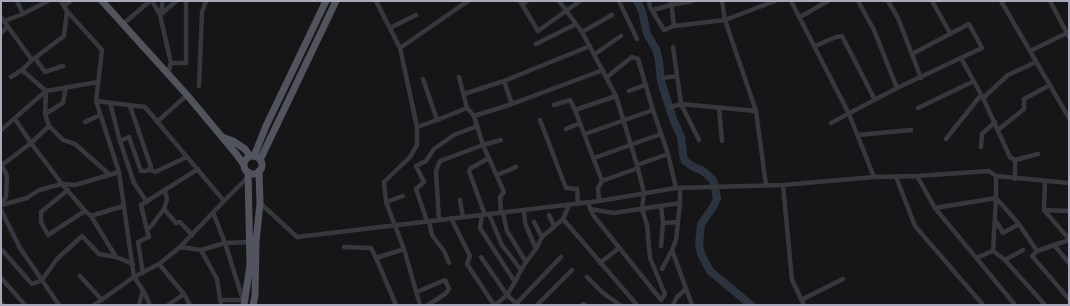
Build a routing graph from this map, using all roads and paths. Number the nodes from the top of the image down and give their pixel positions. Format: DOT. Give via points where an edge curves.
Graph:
graph roads {
  1 [pos="17,1"];
  2 [pos="48,1"];
  3 [pos="61,1"];
  4 [pos="71,1"];
  5 [pos="102,1"];
  6 [pos="151,1"];
  7 [pos="163,1"];
  8 [pos="176,1"];
  9 [pos="186,1"];
  10 [pos="206,1"];
  11 [pos="326,1"];
  12 [pos="336,1"];
  13 [pos="376,1"];
  14 [pos="468,1"];
  15 [pos="527,1"];
  16 [pos="559,1"];
  17 [pos="580,1"];
  18 [pos="619,1"];
  19 [pos="649,1"];
  20 [pos="692,1"];
  21 [pos="722,1"];
  22 [pos="776,1"];
  23 [pos="791,1"];
  24 [pos="826,1"];
  25 [pos="858,1"];
  26 [pos="888,1"];
  27 [pos="932,1"];
  28 [pos="1001,1"];
  29 [pos="1052,2"];
  30 [pos="522,3"];
  31 [pos="671,3"];
  32 [pos="64,6"];
  33 [pos="653,10"];
  34 [pos="67,11"];
  35 [pos="566,11"];
  36 [pos="23,14"];
  37 [pos="160,15"];
  38 [pos="612,15"];
  39 [pos="416,16"];
  40 [pos="800,17"];
  41 [pos="3,19"];
  42 [pos="725,20"];
  43 [pos="123,24"];
  44 [pos="576,24"];
  45 [pos="674,26"];
  46 [pos="7,27"];
  47 [pos="390,28"];
  48 [pos="582,32"];
  49 [pos="1,33"];
  50 [pos="950,33"];
  51 [pos="1068,35"];
  52 [pos="621,36"];
  53 [pos="637,40"];
  54 [pos="536,44"];
  55 [pos="590,46"];
  56 [pos="815,46"];
  57 [pos="673,47"];
  58 [pos="400,48"];
  59 [pos="1030,51"];
  60 [pos="595,54"];
  61 [pos="912,54"];
  62 [pos="33,58"];
  63 [pos="961,58"];
  64 [pos="1036,62"];
  65 [pos="171,63"];
  66 [pos="63,66"];
  67 [pos="22,70"];
  68 [pos="603,70"];
  69 [pos="168,73"];
  70 [pos="677,76"];
  71 [pos="11,77"];
  72 [pos="459,77"];
  73 [pos="607,77"];
  74 [pos="663,78"];
  75 [pos="921,78"];
  76 [pos="423,79"];
  77 [pos="504,81"];
  78 [pos="974,81"];
  79 [pos="98,82"];
  80 [pos="645,85"];
  81 [pos="1050,85"];
  82 [pos="199,86"];
  83 [pos="66,87"];
  84 [pos="897,88"];
  85 [pos="46,91"];
  86 [pos="629,91"];
  87 [pos="464,94"];
  88 [pos="187,95"];
  89 [pos="616,96"];
  90 [pos="982,96"];
  91 [pos="875,100"];
  92 [pos="96,101"];
  93 [pos="110,103"];
  94 [pos="512,104"];
  95 [pos="681,104"];
  96 [pos="130,106"];
  97 [pos="554,106"];
  98 [pos="672,107"];
  99 [pos="467,108"];
  100 [pos="719,108"];
  101 [pos="918,108"];
  102 [pos="575,110"];
  103 [pos="653,110"];
  104 [pos="756,112"];
  105 [pos="45,114"];
  106 [pos="849,114"];
  107 [pos="100,115"];
  108 [pos="474,116"];
  109 [pos="15,118"];
  110 [pos="1069,118"];
  111 [pos="437,120"];
  112 [pos="540,120"];
  113 [pos="623,121"];
  114 [pos="85,122"];
  115 [pos="157,122"];
  116 [pos="995,122"];
  117 [pos="580,123"];
  118 [pos="831,123"];
  119 [pos="49,126"];
  120 [pos="478,126"];
  121 [pos="417,127"];
  122 [pos="566,129"];
  123 [pos="1,130"];
  124 [pos="911,130"];
  125 [pos="998,130"];
  126 [pos="585,134"];
  127 [pos="661,134"];
  128 [pos="858,135"];
  129 [pos="222,137"];
  130 [pos="946,139"];
  131 [pos="501,140"];
  132 [pos="699,140"];
  133 [pos="722,140"];
  134 [pos="120,141"];
  135 [pos="31,142"];
  136 [pos="483,145"];
  137 [pos="630,145"];
  138 [pos="981,148"];
  139 [pos="668,154"];
  140 [pos="1038,154"];
  141 [pos="252,156"];
  142 [pos="187,158"];
  143 [pos="489,158"];
  144 [pos="594,158"];
  145 [pos="260,160"];
  146 [pos="1015,160"];
  147 [pos="1,164"];
  148 [pos="516,167"];
  149 [pos="637,167"];
  150 [pos="149,169"];
  151 [pos="198,170"];
  152 [pos="259,171"];
  153 [pos="119,172"];
  154 [pos="247,172"];
  155 [pos="110,175"];
  156 [pos="497,175"];
  157 [pos="917,176"];
  158 [pos="996,176"];
  159 [pos="874,177"];
  160 [pos="896,177"];
  161 [pos="1015,178"];
  162 [pos="602,181"];
  163 [pos="1045,181"];
  164 [pos="1069,183"];
  165 [pos="62,184"];
  166 [pos="766,185"];
  167 [pos="783,185"];
  168 [pos="678,188"];
  169 [pos="68,190"];
  170 [pos="165,191"];
  171 [pos="644,193"];
  172 [pos="403,196"];
  173 [pos="996,198"];
  174 [pos="460,200"];
  175 [pos="224,201"];
  176 [pos="600,201"];
  177 [pos="147,202"];
  178 [pos="386,202"];
  179 [pos="260,203"];
  180 [pos="588,203"];
  181 [pos="680,203"];
  182 [pos="1,204"];
  183 [pos="578,204"];
  184 [pos="569,205"];
  185 [pos="123,206"];
  186 [pos="661,206"];
  187 [pos="935,208"];
  188 [pos="164,209"];
  189 [pos="590,209"];
  190 [pos="642,209"];
  191 [pos="1,210"];
  192 [pos="524,210"];
  193 [pos="1044,210"];
  194 [pos="85,211"];
  195 [pos="213,212"];
  196 [pos="1069,212"];
  197 [pos="502,213"];
  198 [pos="485,215"];
  199 [pos="549,215"];
  200 [pos="91,216"];
  201 [pos="463,217"];
  202 [pos="451,218"];
  203 [pos="563,219"];
  204 [pos="439,220"];
  205 [pos="995,220"];
  206 [pos="428,221"];
  207 [pos="534,222"];
  208 [pos="678,222"];
  209 [pos="663,223"];
  210 [pos="1019,224"];
  211 [pos="395,226"];
  212 [pos="554,226"];
  213 [pos="147,230"];
  214 [pos="192,235"];
  215 [pos="542,237"];
  216 [pos="1069,240"];
  217 [pos="253,242"];
  218 [pos="225,243"];
  219 [pos="1054,245"];
  220 [pos="661,246"];
  221 [pos="180,247"];
  222 [pos="344,247"];
  223 [pos="619,248"];
  224 [pos="1,249"];
  225 [pos="404,249"];
  226 [pos="536,249"];
  227 [pos="201,250"];
  228 [pos="672,250"];
  229 [pos="1023,250"];
  230 [pos="993,251"];
  231 [pos="1037,252"];
  232 [pos="116,257"];
  233 [pos="376,258"];
  234 [pos="481,258"];
  235 [pos="561,258"];
  236 [pos="976,258"];
  237 [pos="1005,260"];
  238 [pos="526,262"];
  239 [pos="449,263"];
  240 [pos="600,263"];
  241 [pos="1069,263"];
  242 [pos="133,264"];
  243 [pos="159,264"];
  244 [pos="662,269"];
  245 [pos="521,270"];
  246 [pos="572,270"];
  247 [pos="143,273"];
  248 [pos="80,276"];
  249 [pos="134,277"];
  250 [pos="587,277"];
  251 [pos="1,278"];
  252 [pos="843,279"];
  253 [pos="42,280"];
  254 [pos="516,282"];
  255 [pos="686,289"];
  256 [pos="143,290"];
  257 [pos="417,292"];
  258 [pos="184,294"];
  259 [pos="506,295"];
  260 [pos="1069,299"];
  261 [pos="102,300"];
  262 [pos="801,300"];
  263 [pos="221,302"];
  264 [pos="244,302"];
  265 [pos="1,303"];
  266 [pos="517,304"];
  267 [pos="3,305"];
  268 [pos="25,305"];
  269 [pos="59,305"];
  270 [pos="94,305"];
  271 [pos="139,305"];
  272 [pos="150,305"];
  273 [pos="168,305"];
  274 [pos="190,305"];
  275 [pos="253,305"];
  276 [pos="396,305"];
  277 [pos="420,305"];
  278 [pos="428,305"];
  279 [pos="494,305"];
  280 [pos="537,305"];
  281 [pos="620,305"];
  282 [pos="637,305"];
  283 [pos="673,305"];
  284 [pos="692,305"];
  285 [pos="804,305"];
  286 [pos="982,305"];
  287 [pos="1015,305"];
  288 [pos="1045,305"];
  1 -- 36 [label="street"];
  2 -- 36 [label="street"];
  3 -- 32 [label="street"];
  4 -- 32 [label="street"];
  5 -- 43 [label="main road"];
  6 -- 37 [label="street"];
  6 -- 43 [label="street"];
  7 -- 37 [label="street"];
  8 -- 37 [label="street"];
  9 -- 65 [label="street" via="186,63"];
  10 -- 82 [label="street" via="202,12"];
  11 -- 141 [label="main road"];
  12 -- 145 [label="main road"];
  13 -- 47 [label="street"];
  14 -- 58 [label="street"];
  15 -- 30 [label="street"];
  16 -- 35 [label="street"];
  17 -- 35 [label="street"];
  18 -- 53 [label="street"];
  19 -- 33 [label="street"];
  20 -- 31 [label="street"];
  21 -- 42 [label="street"];
  22 -- 42 [label="street"];
  23 -- 40 [label="street"];
  24 -- 40 [label="street"];
  25 -- 84 [label="street" via="874,30"];
  26 -- 61 [label="street" via="898,18"];
  27 -- 50 [label="street"];
  28 -- 59 [label="street"];
  29 -- 51 [label="street"];
  30 -- 35 [label="street" via="538,31"];
  31 -- 33 [label="street"];
  31 -- 45 [label="street"];
  32 -- 34 [label="street"];
  33 -- 45 [label="street" via="664,30"];
  34 -- 62 [label="street" via="64,36"];
  34 -- 79 [label="street" via="102,50"];
  35 -- 44 [label="street"];
  36 -- 41 [label="street"];
  37 -- 65 [label="street"];
  38 -- 48 [label="street"];
  39 -- 47 [label="street"];
  40 -- 56 [label="street"];
  41 -- 46 [label="street"];
  42 -- 45 [label="street"];
  42 -- 104 [label="street"];
  43 -- 69 [label="main road"];
  44 -- 48 [label="street"];
  44 -- 54 [label="street"];
  46 -- 49 [label="street"];
  46 -- 62 [label="street"];
  47 -- 58 [label="street"];
  48 -- 55 [label="street"];
  50 -- 61 [label="street"];
  50 -- 63 [label="street" via="969,24 982,48"];
  51 -- 59 [label="street"];
  52 -- 60 [label="street"];
  55 -- 60 [label="street"];
  55 -- 77 [label="street"];
  56 -- 91 [label="street" via="842,36"];
  56 -- 106 [label="street"];
  57 -- 70 [label="street"];
  58 -- 121 [label="street"];
  59 -- 64 [label="street"];
  60 -- 68 [label="street"];
  61 -- 75 [label="street"];
  62 -- 66 [label="street" via="45,72"];
  62 -- 67 [label="street"];
  63 -- 75 [label="street"];
  63 -- 78 [label="street"];
  64 -- 81 [label="street"];
  64 -- 90 [label="street" via="1008,75"];
  65 -- 69 [label="street"];
  67 -- 71 [label="street"];
  67 -- 85 [label="street"];
  68 -- 73 [label="street"];
  68 -- 94 [label="street"];
  69 -- 88 [label="main road"];
  70 -- 74 [label="street"];
  70 -- 95 [label="street"];
  72 -- 87 [label="street"];
  73 -- 80 [label="street" via="630,58 635,57 638,59"];
  73 -- 89 [label="street"];
  75 -- 84 [label="street"];
  76 -- 111 [label="street"];
  77 -- 87 [label="street"];
  77 -- 94 [label="street"];
  78 -- 90 [label="street"];
  78 -- 101 [label="street"];
  79 -- 83 [label="street"];
  79 -- 92 [label="street"];
  80 -- 86 [label="street"];
  80 -- 103 [label="street"];
  81 -- 110 [label="street"];
  81 -- 125 [label="street" via="1024,99 1024,109"];
  83 -- 85 [label="street"];
  83 -- 105 [label="street" via="63,103"];
  84 -- 91 [label="street"];
  85 -- 105 [label="street"];
  85 -- 109 [label="street"];
  87 -- 99 [label="street"];
  88 -- 115 [label="street"];
  88 -- 129 [label="main road"];
  89 -- 102 [label="street"];
  89 -- 113 [label="street"];
  90 -- 116 [label="street"];
  90 -- 130 [label="street"];
  91 -- 106 [label="street"];
  92 -- 93 [label="street"];
  92 -- 107 [label="street"];
  93 -- 96 [label="street"];
  93 -- 134 [label="street"];
  94 -- 108 [label="street"];
  95 -- 98 [label="street"];
  95 -- 100 [label="street"];
  95 -- 132 [label="street"];
  96 -- 115 [label="street" via="145,108"];
  96 -- 150 [label="street" via="152,167"];
  97 -- 102 [label="street" via="570,100"];
  99 -- 108 [label="street"];
  99 -- 111 [label="street"];
  100 -- 104 [label="street"];
  100 -- 133 [label="street"];
  102 -- 117 [label="street"];
  103 -- 113 [label="street"];
  103 -- 127 [label="street"];
  104 -- 166 [label="street"];
  105 -- 119 [label="street"];
  106 -- 118 [label="street"];
  106 -- 128 [label="street"];
  107 -- 114 [label="street"];
  107 -- 153 [label="street"];
  108 -- 120 [label="street"];
  109 -- 123 [label="street"];
  109 -- 135 [label="street"];
  111 -- 121 [label="street"];
  112 -- 183 [label="street" via="566,188 577,189"];
  113 -- 126 [label="street"];
  113 -- 137 [label="street"];
  115 -- 142 [label="street"];
  116 -- 125 [label="street"];
  116 -- 138 [label="street" via="982,134"];
  117 -- 122 [label="street"];
  117 -- 126 [label="street"];
  119 -- 135 [label="street"];
  119 -- 155 [label="street" via="63,140 75,144"];
  120 -- 136 [label="street"];
  120 -- 206 [label="street" via="454,134 434,149 426,161 416,166 424,182 416,189"];
  121 -- 178 [label="street" via="417,144 410,157 384,182"];
  124 -- 128 [label="street"];
  125 -- 146 [label="street" via="1010,156"];
  126 -- 144 [label="street"];
  127 -- 137 [label="street"];
  127 -- 139 [label="street"];
  128 -- 159 [label="street"];
  129 -- 141 [label="main road" via="233,141"];
  129 -- 154 [label="main road"];
  131 -- 136 [label="street"];
  134 -- 150 [label="street" via="129,138 142,171"];
  134 -- 177 [label="street" via="134,183"];
  135 -- 147 [label="street"];
  135 -- 165 [label="street"];
  136 -- 143 [label="street"];
  136 -- 204 [label="street" via="440,161 436,171"];
  137 -- 144 [label="street"];
  137 -- 149 [label="street"];
  139 -- 149 [label="street"];
  139 -- 168 [label="street"];
  140 -- 146 [label="street"];
  141 -- 145 [label="main road"];
  141 -- 154 [label="main road" via="244,161"];
  142 -- 150 [label="street" via="155,172"];
  142 -- 151 [label="street"];
  143 -- 156 [label="street"];
  143 -- 198 [label="street" via="469,171"];
  144 -- 162 [label="street"];
  145 -- 152 [label="main road"];
  146 -- 161 [label="street"];
  147 -- 182 [label="street" via="7,176 6,197"];
  148 -- 156 [label="street"];
  149 -- 162 [label="street"];
  149 -- 171 [label="street"];
  151 -- 170 [label="street"];
  151 -- 175 [label="street"];
  152 -- 154 [label="main road" via="251,174"];
  152 -- 179 [label="main road"];
  153 -- 155 [label="street"];
  153 -- 185 [label="street"];
  154 -- 175 [label="street"];
  154 -- 217 [label="main road"];
  155 -- 165 [label="street" via="75,185"];
  156 -- 197 [label="street" via="504,192 500,197"];
  157 -- 158 [label="street" via="988,171"];
  157 -- 160 [label="street"];
  157 -- 187 [label="street"];
  158 -- 161 [label="street"];
  158 -- 173 [label="street"];
  159 -- 160 [label="street"];
  159 -- 167 [label="street"];
  160 -- 286 [label="street" via="915,226"];
  161 -- 163 [label="street"];
  162 -- 176 [label="street" via="598,188"];
  163 -- 164 [label="street"];
  163 -- 193 [label="street"];
  165 -- 169 [label="street"];
  165 -- 182 [label="street" via="39,190 27,198"];
  166 -- 167 [label="street"];
  166 -- 168 [label="street"];
  167 -- 262 [label="street" via="792,280"];
  168 -- 171 [label="street"];
  168 -- 181 [label="street"];
  169 -- 194 [label="street"];
  169 -- 194 [label="street" via="41,212 41,222 48,235"];
  170 -- 177 [label="street"];
  170 -- 188 [label="street" via="167,199"];
  171 -- 176 [label="street"];
  171 -- 190 [label="street"];
  172 -- 178 [label="street"];
  173 -- 187 [label="street"];
  173 -- 205 [label="street"];
  173 -- 210 [label="street"];
  174 -- 201 [label="street"];
  175 -- 195 [label="street"];
  176 -- 180 [label="street"];
  177 -- 213 [label="street" via="141,205"];
  178 -- 211 [label="street"];
  179 -- 211 [label="street" via="297,237"];
  179 -- 217 [label="main road"];
  180 -- 183 [label="street"];
  180 -- 189 [label="street"];
  181 -- 186 [label="street"];
  181 -- 208 [label="street"];
  183 -- 184 [label="street"];
  184 -- 192 [label="street"];
  184 -- 203 [label="street"];
  185 -- 200 [label="street"];
  185 -- 242 [label="street"];
  186 -- 190 [label="street"];
  186 -- 209 [label="street"];
  187 -- 236 [label="street"];
  188 -- 213 [label="street"];
  188 -- 214 [label="street" via="176,223 180,222"];
  189 -- 190 [label="street" via="614,213"];
  189 -- 223 [label="street"];
  190 -- 223 [label="street" via="647,226 650,258 665,294 661,300"];
  191 -- 253 [label="street" via="20,248"];
  192 -- 197 [label="street"];
  192 -- 226 [label="street" via="525,223"];
  193 -- 196 [label="street"];
  193 -- 216 [label="street"];
  194 -- 200 [label="street"];
  195 -- 214 [label="street"];
  195 -- 218 [label="street"];
  197 -- 198 [label="street"];
  197 -- 238 [label="street" via="507,231"];
  198 -- 201 [label="street"];
  198 -- 245 [label="street" via="502,245"];
  198 -- 254 [label="street" via="480,228"];
  199 -- 212 [label="street"];
  200 -- 232 [label="street"];
  201 -- 202 [label="street"];
  202 -- 204 [label="street"];
  202 -- 279 [label="street" via="470,256 467,264"];
  203 -- 212 [label="street"];
  203 -- 240 [label="street"];
  204 -- 206 [label="street"];
  205 -- 210 [label="street" via="1003,233"];
  205 -- 230 [label="street"];
  206 -- 211 [label="street"];
  206 -- 239 [label="street" via="432,235"];
  207 -- 215 [label="street"];
  208 -- 209 [label="street"];
  208 -- 228 [label="street"];
  209 -- 220 [label="street"];
  210 -- 231 [label="street"];
  211 -- 225 [label="street"];
  212 -- 215 [label="street"];
  213 -- 247 [label="street" via="149,237 138,242"];
  214 -- 221 [label="street"];
  215 -- 226 [label="street"];
  216 -- 219 [label="street"];
  217 -- 218 [label="street"];
  217 -- 264 [label="main road"];
  217 -- 275 [label="main road"];
  218 -- 227 [label="street"];
  218 -- 264 [label="street"];
  219 -- 231 [label="street"];
  219 -- 241 [label="street"];
  221 -- 227 [label="street"];
  221 -- 243 [label="street"];
  222 -- 233 [label="street" via="371,248"];
  223 -- 240 [label="street"];
  224 -- 253 [label="street" via="32,284"];
  225 -- 233 [label="street"];
  225 -- 257 [label="street"];
  226 -- 238 [label="street"];
  227 -- 263 [label="street" via="217,279"];
  228 -- 244 [label="street"];
  228 -- 255 [label="street"];
  229 -- 237 [label="street"];
  230 -- 236 [label="street"];
  230 -- 237 [label="street"];
  231 -- 260 [label="street" via="1032,256"];
  232 -- 242 [label="street"];
  232 -- 253 [label="street" via="99,254 82,236 57,259"];
  233 -- 276 [label="street"];
  234 -- 259 [label="street"];
  235 -- 266 [label="street"];
  236 -- 287 [label="street"];
  237 -- 288 [label="street"];
  238 -- 245 [label="street"];
  240 -- 282 [label="street"];
  242 -- 249 [label="street"];
  243 -- 247 [label="street"];
  243 -- 258 [label="street"];
  245 -- 254 [label="street"];
  246 -- 280 [label="street"];
  247 -- 249 [label="street"];
  248 -- 261 [label="street"];
  249 -- 256 [label="street"];
  249 -- 261 [label="street"];
  250 -- 281 [label="street"];
  251 -- 268 [label="street"];
  252 -- 262 [label="street"];
  253 -- 269 [label="street"];
  254 -- 259 [label="street"];
  255 -- 283 [label="street"];
  255 -- 284 [label="street"];
  256 -- 271 [label="street"];
  256 -- 272 [label="street"];
  257 -- 277 [label="street"];
  257 -- 278 [label="street" via="445,280 449,289"];
  258 -- 273 [label="street"];
  258 -- 274 [label="street"];
  259 -- 266 [label="street"];
  259 -- 279 [label="street"];
  261 -- 270 [label="street"];
  262 -- 285 [label="street"];
  263 -- 264 [label="street"];
  265 -- 267 [label="street"];
}
